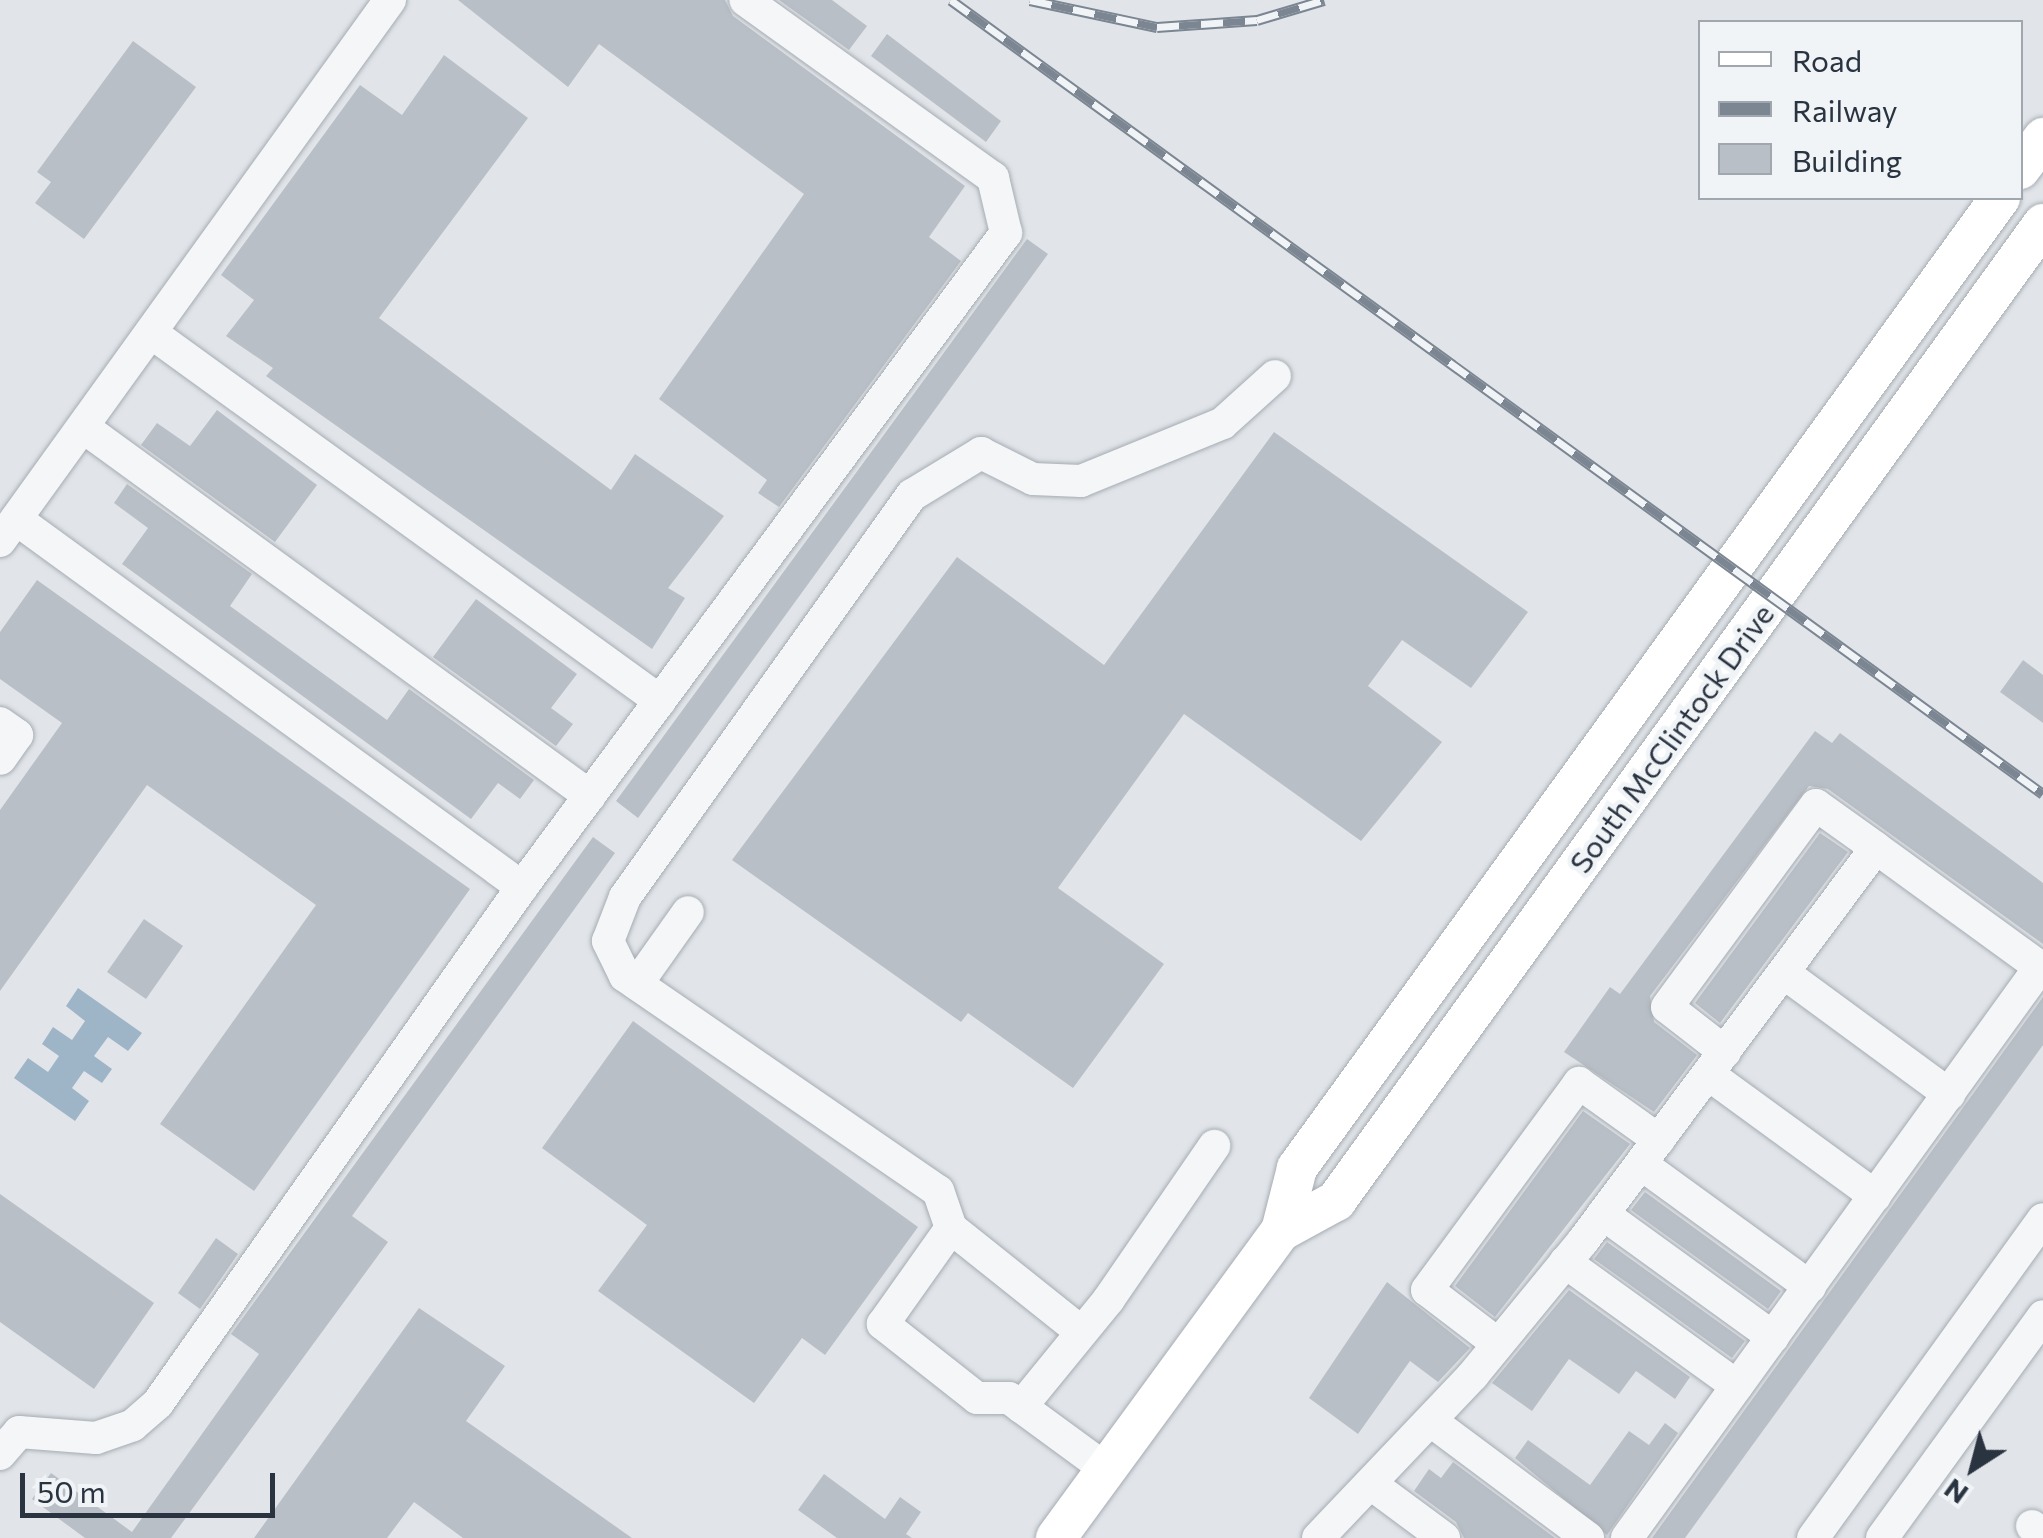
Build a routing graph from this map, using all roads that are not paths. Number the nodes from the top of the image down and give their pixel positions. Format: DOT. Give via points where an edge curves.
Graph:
graph roads {
  1 [pos="390,0"];
  2 [pos="744,0"];
  3 [pos="2043,138"];
  4 [pos="2023,165"];
  5 [pos="1999,200"];
  6 [pos="2043,224"];
  7 [pos="153,334"];
  8 [pos="1275,376"];
  9 [pos="84,426"];
  10 [pos="8,530"];
  11 [pos="660,701"];
  12 [pos="0,723"];
  13 [pos="0,759"];
  14 [pos="590,796"];
  15 [pos="1876,848"];
  16 [pos="522,888"];
  17 [pos="688,912"];
  18 [pos="1784,972"];
  19 [pos="636,984"];
  20 [pos="1717,1062"];
  21 [pos="1949,1094"];
  22 [pos="1214,1146"];
  23 [pos="1650,1152"];
  24 [pos="1876,1196"];
  25 [pos="1603,1214"];
  26 [pos="2043,1220"];
  27 [pos="951,1228"];
  28 [pos="1280,1232"];
  29 [pos="1566,1262"];
  30 [pos="1810,1287"];
  31 [pos="2043,1316"];
  32 [pos="1080,1330"];
  33 [pos="1773,1337"];
  34 [pos="1498,1344"];
  35 [pos="1738,1386"];
  36 [pos="1021,1408"];
  37 [pos="1430,1420"];
  38 [pos="6,1434"];
  39 [pos="1106,1469"];
  40 [pos="1372,1484"];
  41 [pos="1056,1538"];
  42 [pos="1318,1538"];
  43 [pos="1444,1538"];
  44 [pos="1588,1538"];
  45 [pos="1627,1538"];
  46 [pos="1813,1538"];
  47 [pos="1882,1538"];
  1 -- 7 [label="street"];
  2 -- 11 [label="street" via="993,178 1006,234"];
  3 -- 4 [label="main road"];
  5 -- 28 [label="main road, South McClintock Drive" via="1297,1168"];
  6 -- 28 [label="main road, South McClintock Drive" via="1336,1201"];
  7 -- 9 [label="street"];
  7 -- 11 [label="street"];
  8 -- 19 [label="street" via="1224,422 1081,481 1033,479 981,453 912,494 626,897 608,941"];
  9 -- 10 [label="street"];
  9 -- 14 [label="street"];
  10 -- 16 [label="street"];
  11 -- 14 [label="street"];
  12 -- 13 [label="street" via="17,735"];
  14 -- 16 [label="street"];
  15 -- 18 [label="street"];
  15 -- 20 [label="street" via="1816,805 1792,836 1667,1007"];
  15 -- 21 [label="street" via="2040,967"];
  16 -- 38 [label="street" via="158,1403 133,1425 96,1438"];
  17 -- 19 [label="street"];
  18 -- 20 [label="street"];
  18 -- 21 [label="street"];
  19 -- 27 [label="street" via="938,1191"];
  20 -- 23 [label="street"];
  20 -- 24 [label="street"];
  21 -- 24 [label="street"];
  22 -- 32 [label="street"];
  23 -- 25 [label="street"];
  23 -- 30 [label="street"];
  23 -- 34 [label="street" via="1579,1083 1427,1290"];
  24 -- 30 [label="street"];
  25 -- 29 [label="street"];
  25 -- 33 [label="street"];
  26 -- 46 [label="street"];
  27 -- 32 [label="street"];
  27 -- 36 [label="street" via="884,1324 977,1398 1009,1398"];
  28 -- 39 [label="main road, South McClintock Drive"];
  29 -- 34 [label="street"];
  29 -- 35 [label="street"];
  30 -- 33 [label="street"];
  31 -- 47 [label="street"];
  32 -- 36 [label="street"];
  33 -- 35 [label="street"];
  34 -- 37 [label="street"];
  35 -- 45 [label="street"];
  36 -- 39 [label="street"];
  37 -- 40 [label="street"];
  37 -- 44 [label="street"];
  39 -- 41 [label="main road, South McClintock Drive"];
  40 -- 42 [label="street"];
  40 -- 43 [label="street"];
}
